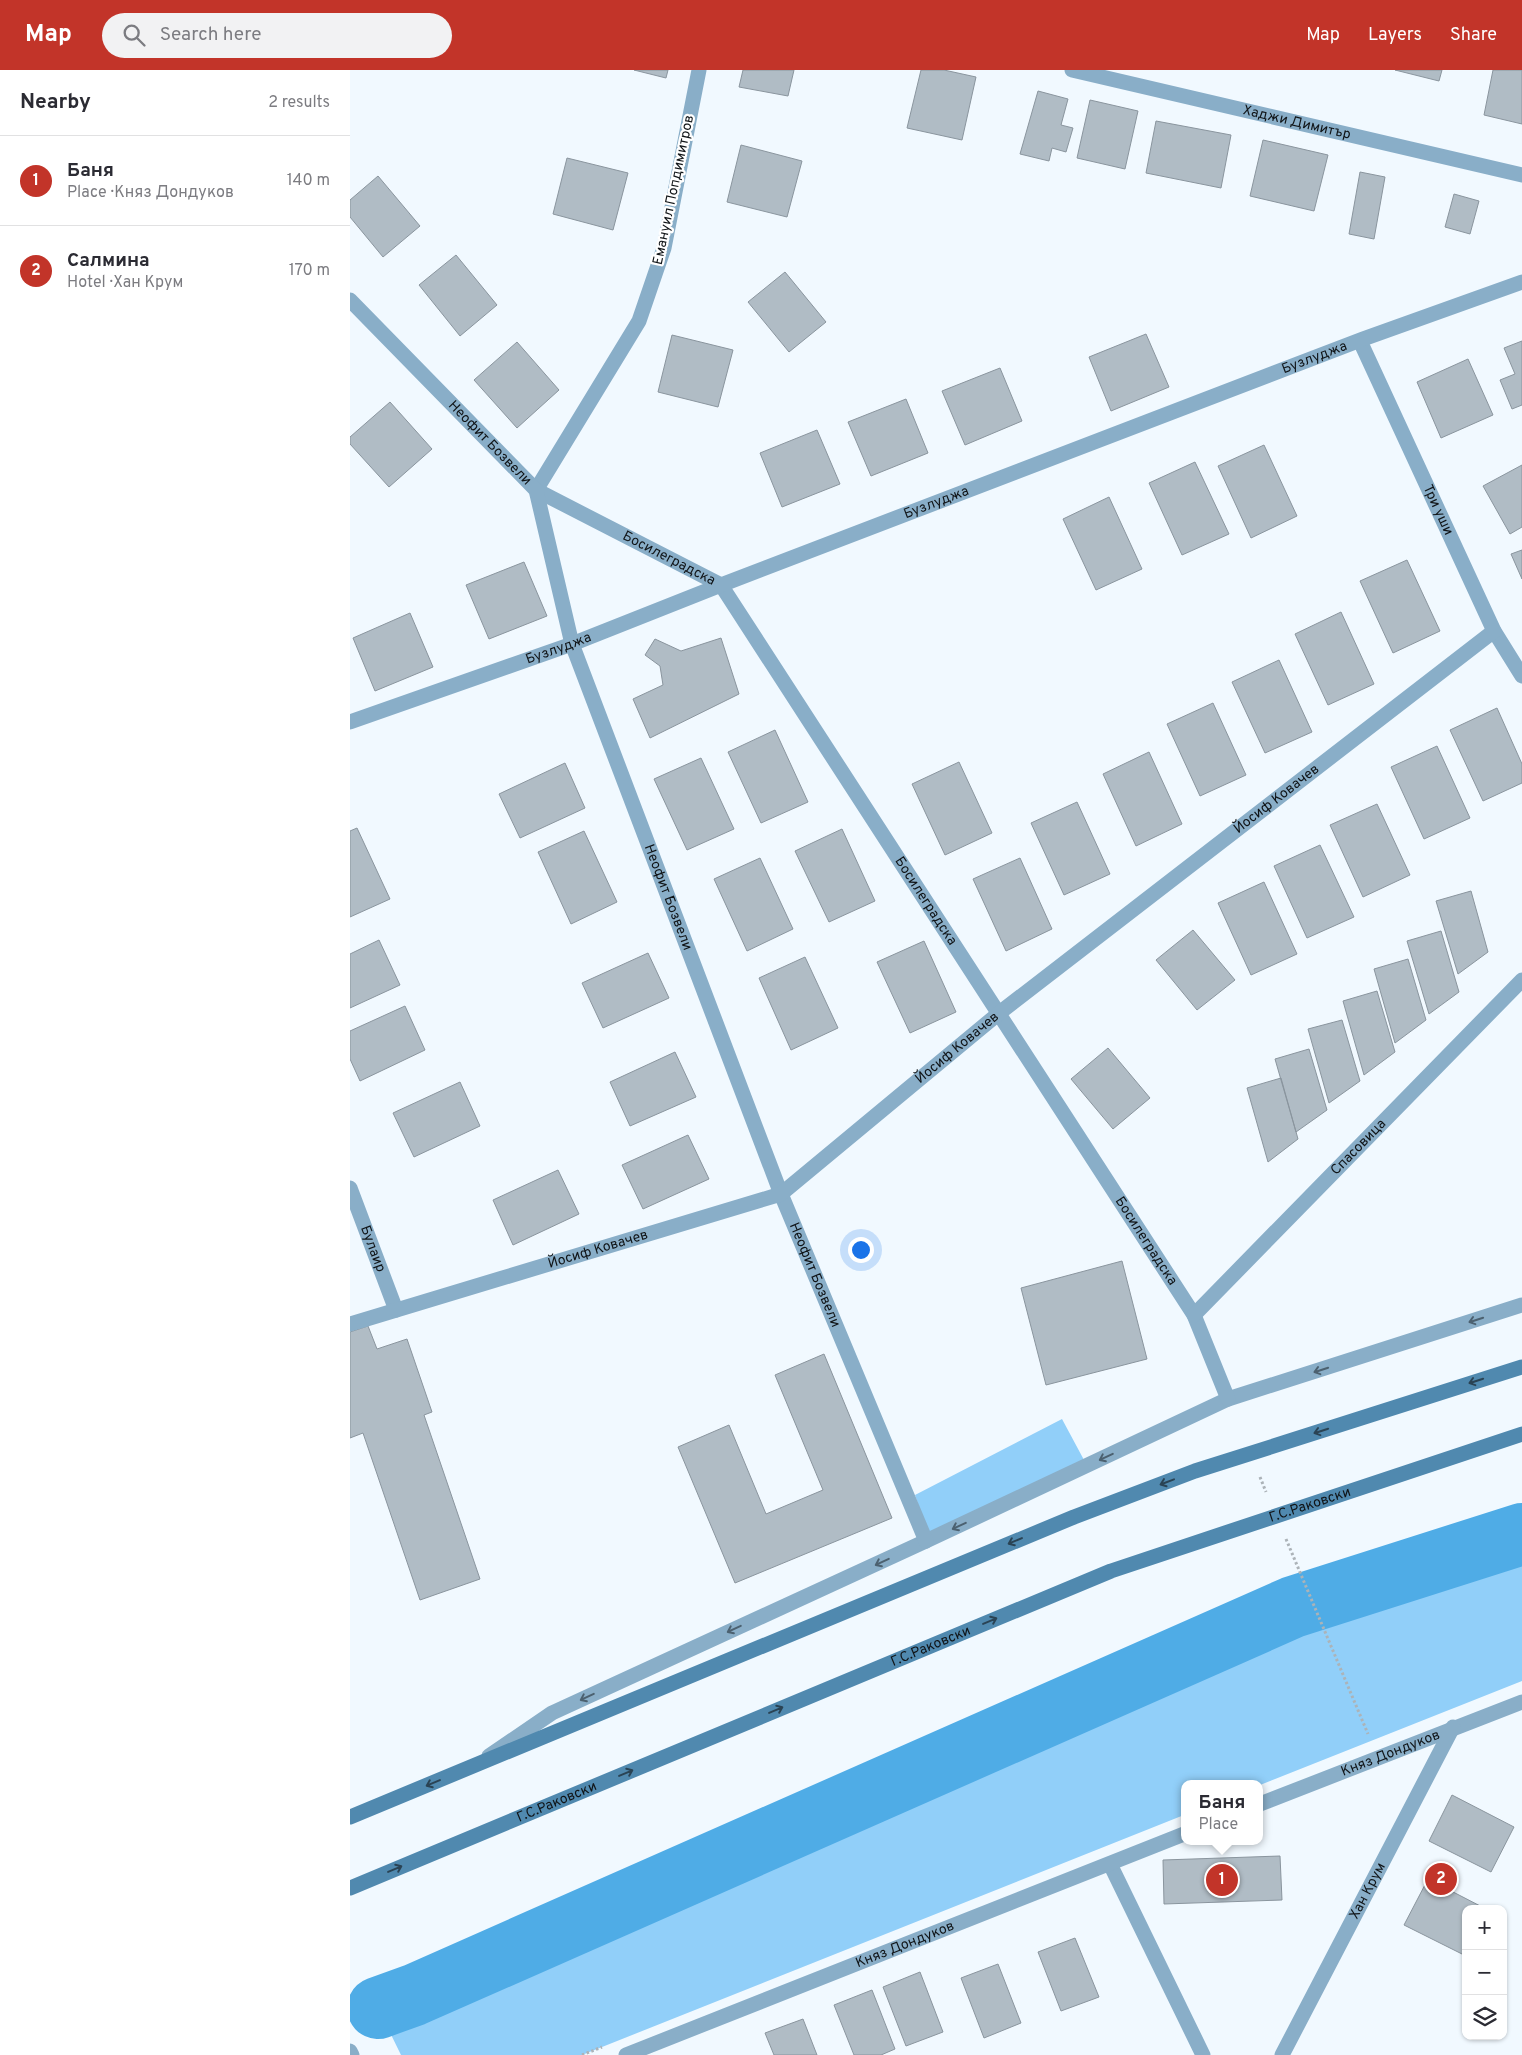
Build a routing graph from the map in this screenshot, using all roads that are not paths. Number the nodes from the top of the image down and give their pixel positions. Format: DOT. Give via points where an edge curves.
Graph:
graph roads {
  1 [pos="699,70"];
  2 [pos="1072,70"];
  3 [pos="1522,175"];
  4 [pos="1522,282"];
  5 [pos="350,300"];
  6 [pos="1360,341"];
  7 [pos="536,490"];
  8 [pos="721,585"];
  9 [pos="1494,631"];
  10 [pos="572,644"];
  11 [pos="1522,676"];
  12 [pos="350,722"];
  13 [pos="1522,980"];
  14 [pos="998,1014"];
  15 [pos="350,1188"];
  16 [pos="781,1194"];
  17 [pos="1522,1305"];
  18 [pos="396,1310"];
  19 [pos="1194,1315"];
  20 [pos="350,1324"];
  21 [pos="1522,1366"];
  22 [pos="1228,1399"];
  23 [pos="1522,1434"];
  24 [pos="926,1541"];
  25 [pos="1522,1702"];
  26 [pos="1453,1727"];
  27 [pos="478,1764"];
  28 [pos="1263,1803"];
  29 [pos="350,1818"];
  30 [pos="1181,1835"];
  31 [pos="1110,1864"];
  32 [pos="350,1888"];
  33 [pos="350,2051"];
  34 [pos="352,2055"];
  35 [pos="626,2055"];
  36 [pos="1203,2055"];
  37 [pos="1282,2055"];
  1 -- 7 [label="street, Емануил Попдимитров" via="664,248 639,321"];
  2 -- 3 [label="street, Хаджи Димитър"];
  4 -- 6 [label="street, Бузлуджа"];
  5 -- 7 [label="street, Неофит Бозвели"];
  6 -- 8 [label="street, Бузлуджа"];
  6 -- 9 [label="street, Три уши"];
  7 -- 8 [label="street, Босилеградска"];
  7 -- 10 [label="street, Неофит Бозвели"];
  8 -- 10 [label="street, Бузлуджа"];
  8 -- 14 [label="street, Босилеградска"];
  9 -- 11 [label="street, Три уши"];
  9 -- 14 [label="street, Йосиф Ковачев"];
  10 -- 12 [label="street, Бузлуджа"];
  10 -- 16 [label="street, Неофит Бозвели"];
  13 -- 19 [label="street, Спасовица"];
  14 -- 16 [label="street, Йосиф Ковачев"];
  14 -- 19 [label="street, Босилеградска"];
  15 -- 18 [label="street, Булаир"];
  16 -- 18 [label="street, Йосиф Ковачев"];
  16 -- 24 [label="street, Неофит Бозвели"];
  17 -- 22 [label="street, one-way"];
  18 -- 20 [label="street, Йосиф Ковачев"];
  19 -- 22 [label="street, Босилеградска"];
  21 -- 27 [label="street, one-way" via="1195,1471 1074,1517"];
  22 -- 24 [label="street, one-way"];
  32 -- 23 [label="street, Г.С.Раковски, one-way" via="1111,1571"];
  24 -- 27 [label="street, one-way" via="552,1713"];
  25 -- 26 [label="street, Княз Дондуков"];
  26 -- 28 [label="street, Княз Дондуков"];
  26 -- 37 [label="street, Хан Крум"];
  27 -- 29 [label="street, one-way"];
  30 -- 31 [label="street, Княз Дондуков"];
  31 -- 35 [label="street, Княз Дондуков"];
  31 -- 36 [label="street"];
  33 -- 34 [label="street"];
}
